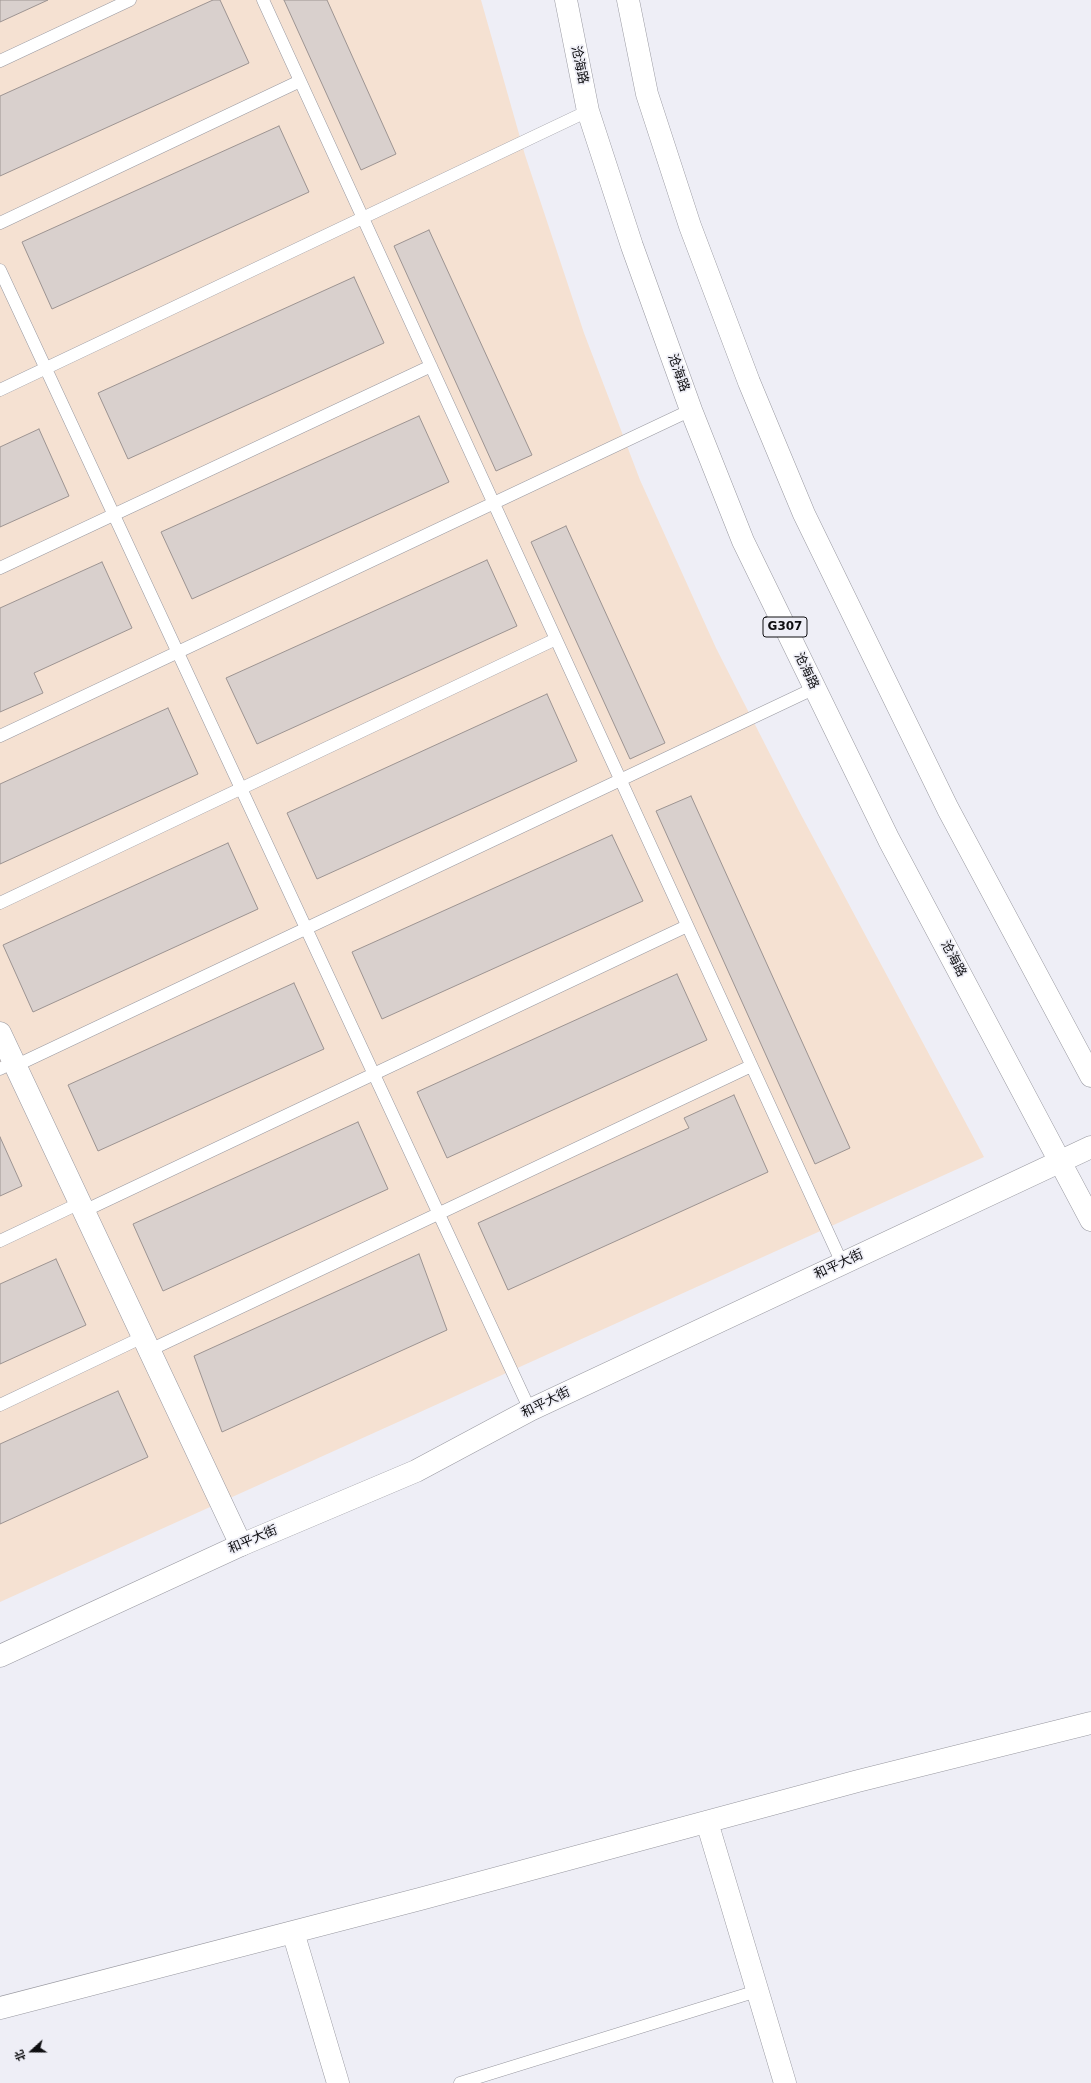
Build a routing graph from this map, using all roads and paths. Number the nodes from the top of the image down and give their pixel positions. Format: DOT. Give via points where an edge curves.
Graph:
graph roads {
  1 [pos="130,0"];
  2 [pos="263,0"];
  3 [pos="566,0"];
  4 [pos="628,0"];
  5 [pos="0,61"];
  6 [pos="300,81"];
  7 [pos="588,111"];
  8 [pos="363,218"];
  9 [pos="0,222"];
  10 [pos="0,270"];
  11 [pos="431,366"];
  12 [pos="46,368"];
  13 [pos="0,390"];
  14 [pos="691,410"];
  15 [pos="493,502"];
  16 [pos="114,515"];
  17 [pos="0,568"];
  18 [pos="556,640"];
  19 [pos="178,652"];
  20 [pos="814,688"];
  21 [pos="0,736"];
  22 [pos="620,779"];
  23 [pos="242,789"];
  24 [pos="0,903"];
  25 [pos="687,926"];
  26 [pos="306,928"];
  27 [pos="0,1033"];
  28 [pos="10,1066"];
  29 [pos="751,1066"];
  30 [pos="374,1074"];
  31 [pos="1091,1076"];
  32 [pos="1091,1147"];
  33 [pos="1061,1161"];
  34 [pos="82,1207"];
  35 [pos="439,1213"];
  36 [pos="1091,1220"];
  37 [pos="0,1241"];
  38 [pos="842,1263"];
  39 [pos="147,1344"];
  40 [pos="0,1405"];
  41 [pos="530,1410"];
  42 [pos="241,1545"];
  43 [pos="0,1656"];
  44 [pos="1091,1723"];
  45 [pos="707,1822"];
  46 [pos="293,1932"];
  47 [pos="757,1991"];
  48 [pos="0,2008"];
  49 [pos="338,2083"];
  50 [pos="460,2083"];
  51 [pos="785,2083"];
  1 -- 5 [label="lane"];
  2 -- 6 [label="lane"];
  3 -- 7 [label="street, 沧海路 / G307"];
  4 -- 31 [label="street" via="647,94 690,226 748,382 804,514 948,809"];
  6 -- 8 [label="lane"];
  6 -- 9 [label="lane"];
  7 -- 8 [label="lane"];
  7 -- 14 [label="street, 沧海路 / G307" via="632,246"];
  8 -- 11 [label="lane"];
  8 -- 12 [label="lane"];
  10 -- 12 [label="lane"];
  11 -- 15 [label="lane"];
  11 -- 16 [label="lane"];
  12 -- 13 [label="lane"];
  12 -- 16 [label="lane"];
  14 -- 15 [label="lane"];
  14 -- 20 [label="street, 沧海路 / G307" via="743,541"];
  15 -- 18 [label="lane"];
  15 -- 19 [label="lane"];
  16 -- 17 [label="lane"];
  16 -- 19 [label="lane"];
  18 -- 22 [label="lane"];
  18 -- 23 [label="lane"];
  19 -- 21 [label="lane"];
  19 -- 23 [label="lane"];
  20 -- 22 [label="lane"];
  20 -- 33 [label="street, 沧海路 / G307" via="889,840"];
  22 -- 25 [label="lane"];
  22 -- 26 [label="lane"];
  23 -- 24 [label="lane"];
  23 -- 26 [label="lane"];
  25 -- 29 [label="lane"];
  25 -- 30 [label="lane"];
  26 -- 28 [label="lane"];
  26 -- 30 [label="lane"];
  27 -- 28 [label="street"];
  28 -- 34 [label="street"];
  29 -- 35 [label="lane"];
  29 -- 38 [label="lane"];
  30 -- 34 [label="lane"];
  30 -- 35 [label="lane"];
  32 -- 33 [label="street, 和平大街"];
  33 -- 36 [label="street, 沧海路 / G307"];
  33 -- 38 [label="street, 和平大街"];
  34 -- 37 [label="lane"];
  34 -- 39 [label="street"];
  35 -- 39 [label="lane"];
  35 -- 41 [label="lane"];
  38 -- 41 [label="street, 和平大街"];
  39 -- 40 [label="lane"];
  39 -- 42 [label="street"];
  41 -- 42 [label="street, 和平大街" via="416,1471"];
  42 -- 43 [label="street, 和平大街"];
  44 -- 45 [label="street" via="858,1781"];
  45 -- 46 [label="street"];
  45 -- 47 [label="street"];
  46 -- 48 [label="street"];
  46 -- 49 [label="street"];
  47 -- 50 [label="lane"];
  47 -- 51 [label="street"];
}
